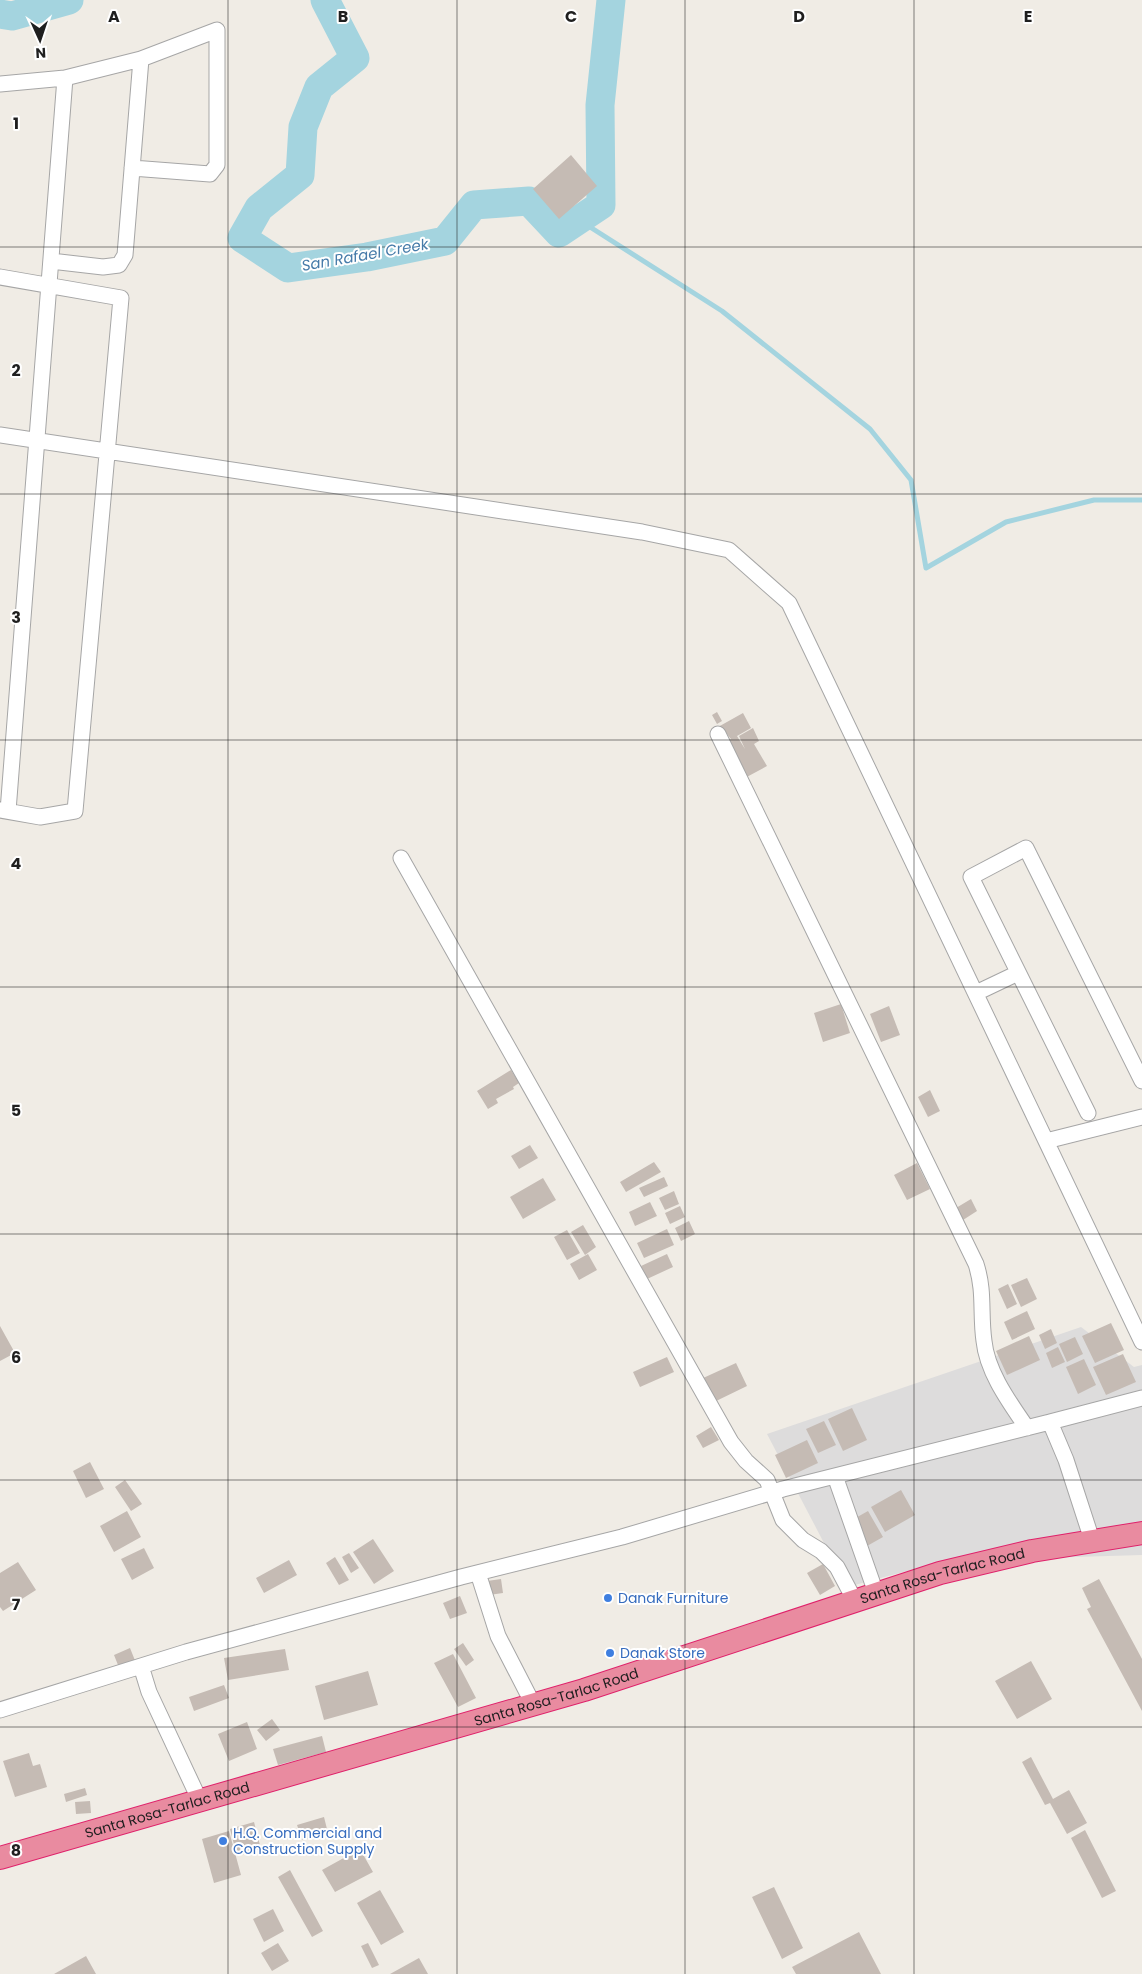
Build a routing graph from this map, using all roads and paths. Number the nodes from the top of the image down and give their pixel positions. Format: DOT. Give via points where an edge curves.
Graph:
graph roads {
  1 [pos="141,58"];
  2 [pos="66,78"];
  3 [pos="0,84"];
  4 [pos="132,168"];
  5 [pos="51,261"];
  6 [pos="0,277"];
  7 [pos="49,287"];
  8 [pos="0,435"];
  9 [pos="37,440"];
  10 [pos="109,451"];
  11 [pos="718,734"];
  12 [pos="4,811"];
  13 [pos="400,858"];
  14 [pos="1018,973"];
  15 [pos="976,993"];
  16 [pos="1142,1081"];
  17 [pos="1088,1113"];
  18 [pos="1142,1117"];
  19 [pos="1046,1141"];
  20 [pos="1142,1342"];
  21 [pos="1142,1398"];
  22 [pos="1050,1422"];
  23 [pos="1027,1428"];
  24 [pos="835,1476"];
  25 [pos="772,1492"];
  26 [pos="1142,1532"];
  27 [pos="1092,1540"];
  28 [pos="478,1573"];
  29 [pos="866,1597"];
  30 [pos="142,1666"];
  31 [pos="534,1704"];
  32 [pos="0,1710"];
  33 [pos="200,1801"];
  34 [pos="0,1858"];
  1 -- 2 [label="street"];
  1 -- 4 [label="street"];
  1 -- 4 [label="street" via="217,30 217,165 210,174"];
  2 -- 3 [label="street"];
  2 -- 5 [label="street"];
  4 -- 5 [label="street" via="126,255 118,265"];
  5 -- 7 [label="street"];
  6 -- 7 [label="street"];
  7 -- 9 [label="street"];
  7 -- 10 [label="street" via="121,298"];
  8 -- 9 [label="street"];
  9 -- 10 [label="street"];
  9 -- 12 [label="street"];
  10 -- 12 [label="street" via="75,811 40,817"];
  10 -- 15 [label="street" via="642,532 729,550 789,604"];
  11 -- 23 [label="street" via="976,1264 983,1289 984,1344 1004,1392"];
  13 -- 25 [label="street" via="731,1442 767,1480"];
  14 -- 15 [label="street"];
  14 -- 16 [label="street" via="971,877 1026,848"];
  14 -- 17 [label="street"];
  15 -- 19 [label="street"];
  18 -- 19 [label="street"];
  19 -- 20 [label="street"];
  21 -- 22 [label="street"];
  22 -- 23 [label="street"];
  22 -- 27 [label="street"];
  23 -- 24 [label="street"];
  24 -- 25 [label="street"];
  24 -- 29 [label="street"];
  25 -- 28 [label="street" via="622,1537"];
  25 -- 29 [label="street" via="783,1520 803,1540 821,1551"];
  26 -- 27 [label="highway, Santa Rosa-Tarlac Road"];
  27 -- 29 [label="highway, Santa Rosa-Tarlac Road" via="978,1563"];
  28 -- 30 [label="street"];
  28 -- 31 [label="street" via="498,1636"];
  29 -- 31 [label="highway, Santa Rosa-Tarlac Road"];
  30 -- 32 [label="street"];
  30 -- 33 [label="street" via="149,1692"];
  31 -- 33 [label="highway, Santa Rosa-Tarlac Road"];
  33 -- 34 [label="highway, Santa Rosa-Tarlac Road"];
}
